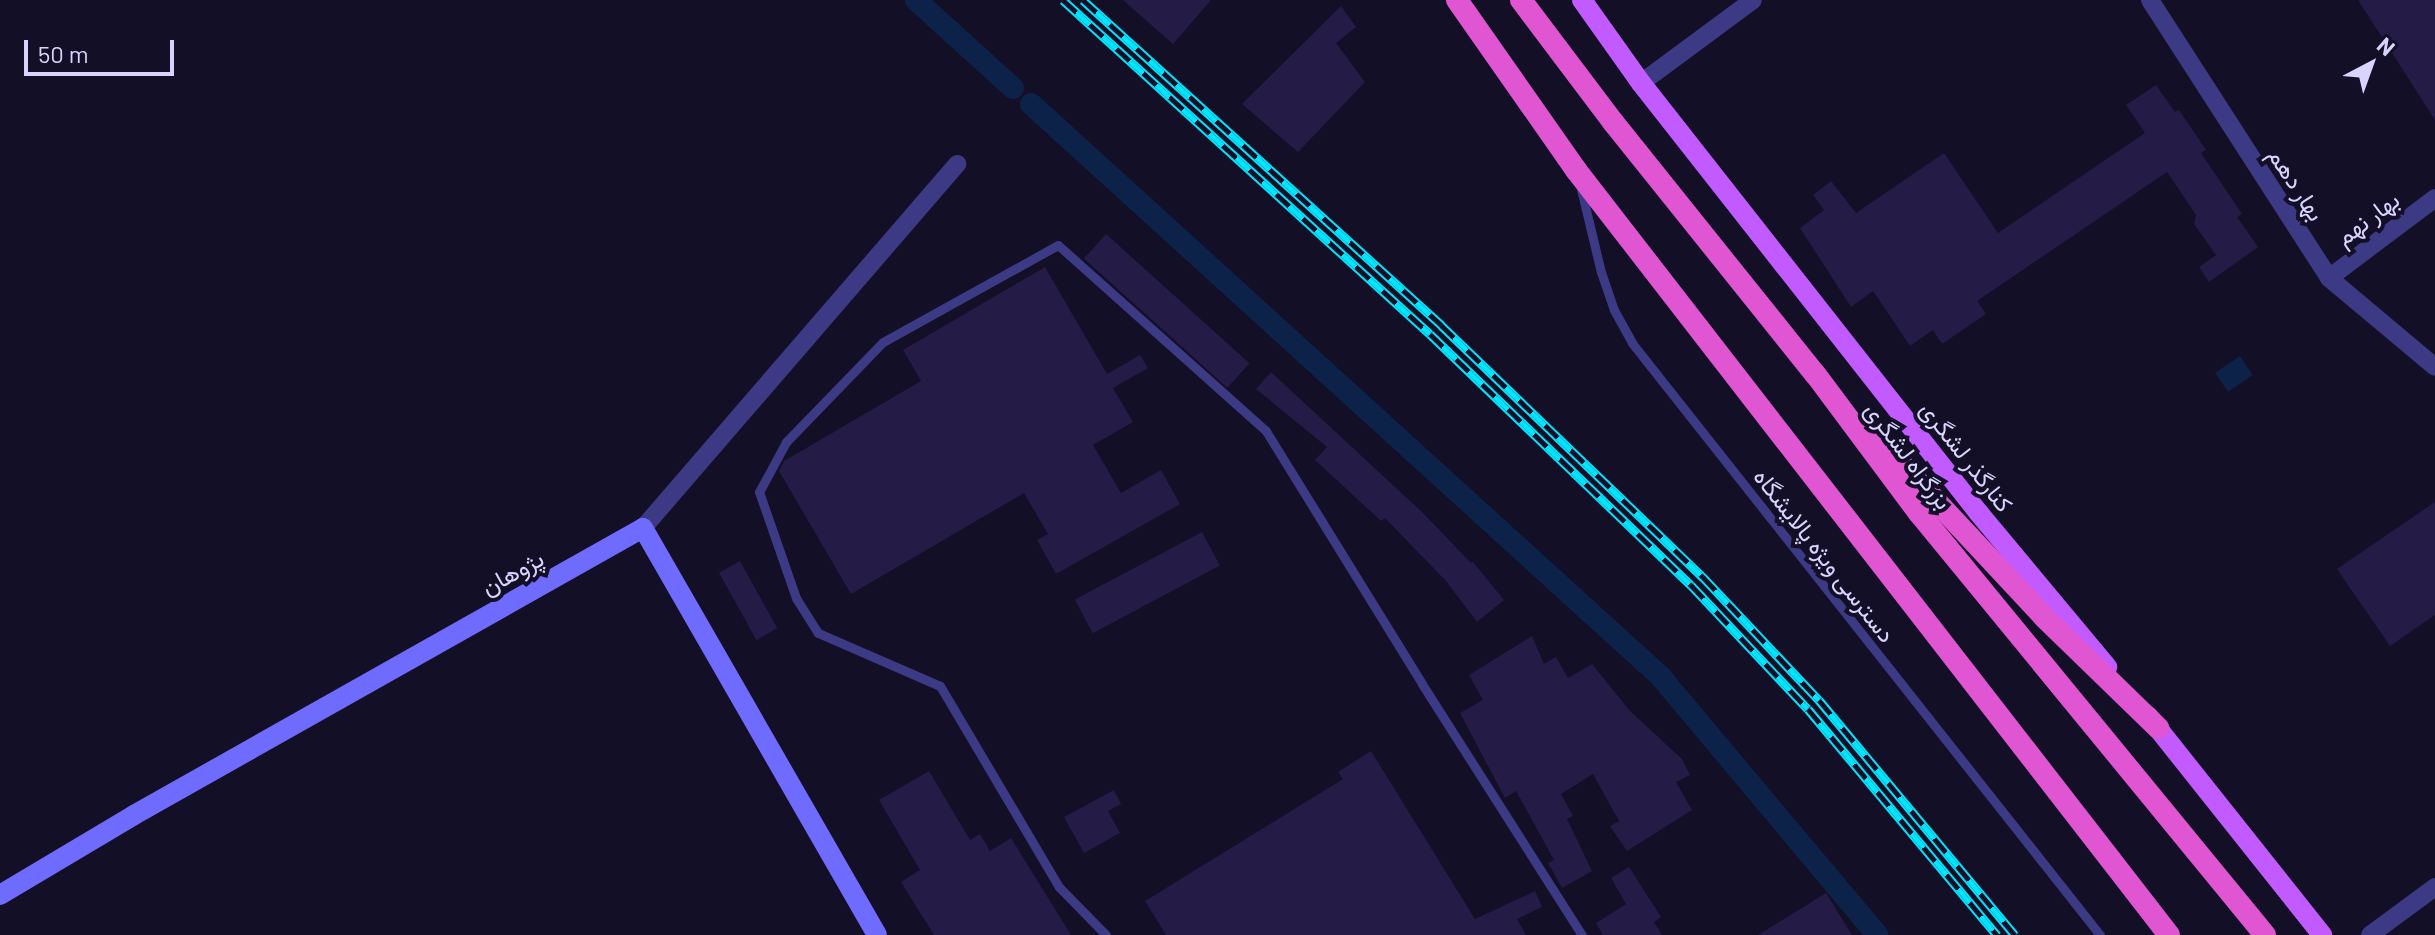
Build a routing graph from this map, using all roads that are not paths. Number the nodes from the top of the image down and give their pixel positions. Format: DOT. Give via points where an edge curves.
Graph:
graph roads {
  1 [pos="1457,0"];
  2 [pos="1521,0"];
  3 [pos="1582,0"];
  4 [pos="1753,0"];
  5 [pos="2150,0"];
  6 [pos="1641,83"];
  7 [pos="957,164"];
  8 [pos="1576,170"];
  9 [pos="2435,198"];
  10 [pos="2329,278"];
  11 [pos="2435,367"];
  12 [pos="1816,375"];
  13 [pos="643,528"];
  14 [pos="2158,728"];
  15 [pos="2435,887"];
  16 [pos="0,895"];
  17 [pos="877,935"];
  18 [pos="1106,935"];
  19 [pos="1582,935"];
  20 [pos="2100,935"];
  21 [pos="2169,935"];
  22 [pos="2265,935"];
  23 [pos="2322,935"];
  24 [pos="2370,935"];
  1 -- 8 [label="highway"];
  2 -- 12 [label="highway, بزرگراه لشگری"];
  3 -- 6 [label="main road, کنارگذر لشگری"];
  4 -- 6 [label="street"];
  5 -- 10 [label="street, بهار دهم"];
  6 -- 14 [label="main road, کنارگذر لشگری" via="1978,512"];
  7 -- 13 [label="street"];
  8 -- 20 [label="lane, دسترسی ویژه پالایشگاه" via="1601,272 1632,343"];
  8 -- 21 [label="highway"];
  9 -- 10 [label="street, بهار نهم"];
  10 -- 11 [label="street, بهار دهم"];
  12 -- 14 [label="highway" via="2045,618"];
  12 -- 22 [label="highway, بزرگراه لشگری" via="1919,513"];
  13 -- 16 [label="main road, پژوهان"];
  13 -- 17 [label="main road"];
  14 -- 23 [label="main road, کنارگذر لشگری"];
  15 -- 24 [label="street"];
  18 -- 19 [label="lane" via="1059,887 940,686 818,633 796,598 759,492 786,442 883,342 1058,245 1266,431"];
}
